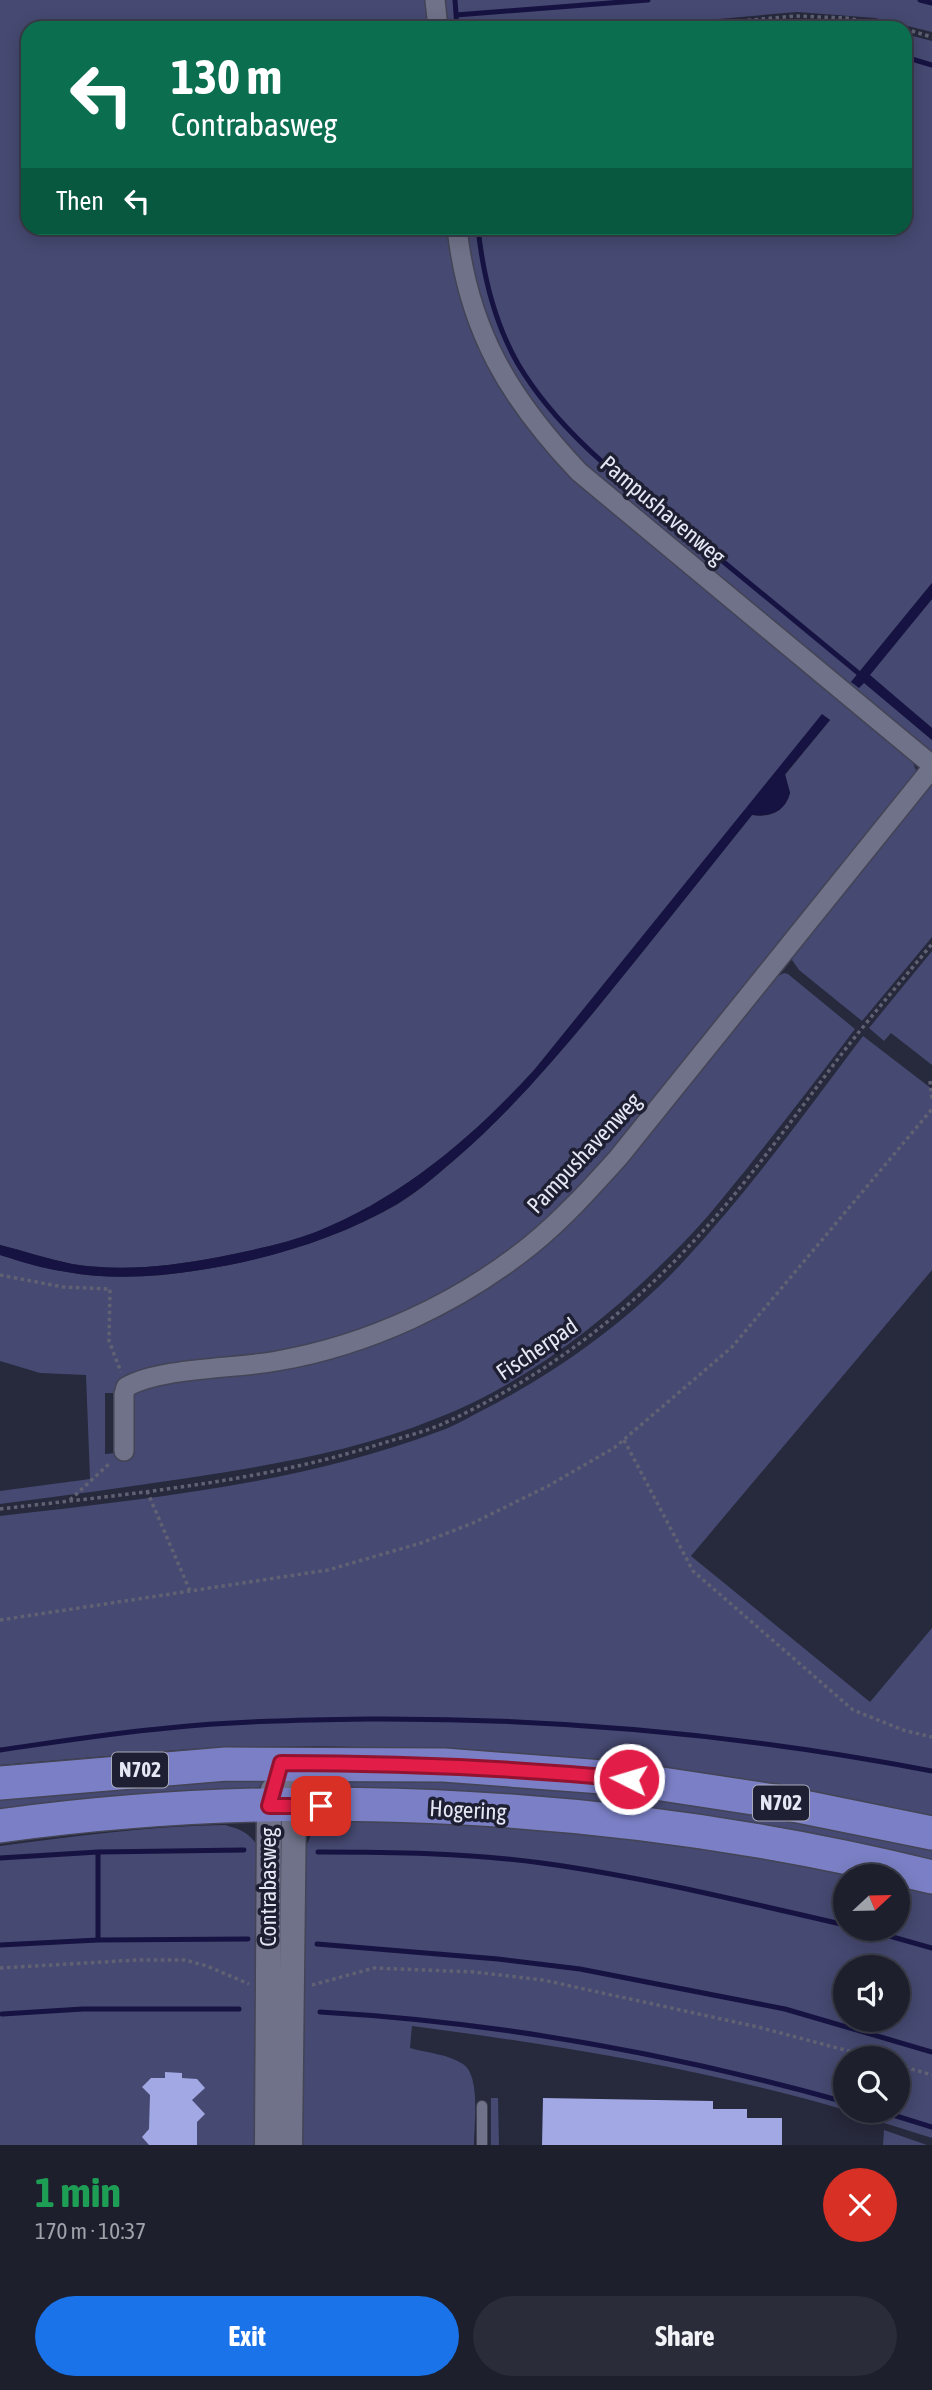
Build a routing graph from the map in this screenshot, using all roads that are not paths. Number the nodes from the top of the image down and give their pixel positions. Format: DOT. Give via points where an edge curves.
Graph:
graph roads {
  1 [pos="435,0"];
  2 [pos="437,21"];
  3 [pos="458,235"];
  4 [pos="932,766"];
  5 [pos="124,1451"];
  6 [pos="281,1763"];
  7 [pos="0,1783"];
  8 [pos="282,1806"];
  9 [pos="0,1826"];
  10 [pos="932,1833"];
  11 [pos="932,1877"];
  12 [pos="482,2106"];
  13 [pos="267,2145"];
  14 [pos="290,2145"];
  15 [pos="482,2145"];
  1 -- 2 [label="street"];
  3 -- 4 [label="street, Pampushavenweg" via="477,323 500,371 549,441 579,472"];
  4 -- 5 [label="street, Pampushavenweg" via="618,1158 533,1243 498,1270 434,1307 328,1351 148,1378 126,1387"];
  6 -- 7 [label="highway, Hogering / N702" via="174,1767"];
  6 -- 8 [label="street, Contrabasweg"];
  6 -- 10 [label="highway, Hogering / N702" via="444,1765 629,1779 774,1801"];
  8 -- 9 [label="highway, Hogering / N702" via="134,1812"];
  8 -- 11 [label="highway, Hogering / N702" via="473,1809 582,1818 735,1838"];
  8 -- 13 [label="street, Contrabasweg" via="268,1985"];
  8 -- 14 [label="street, Contrabasweg" via="293,1986"];
  12 -- 15 [label="lane"];
}
